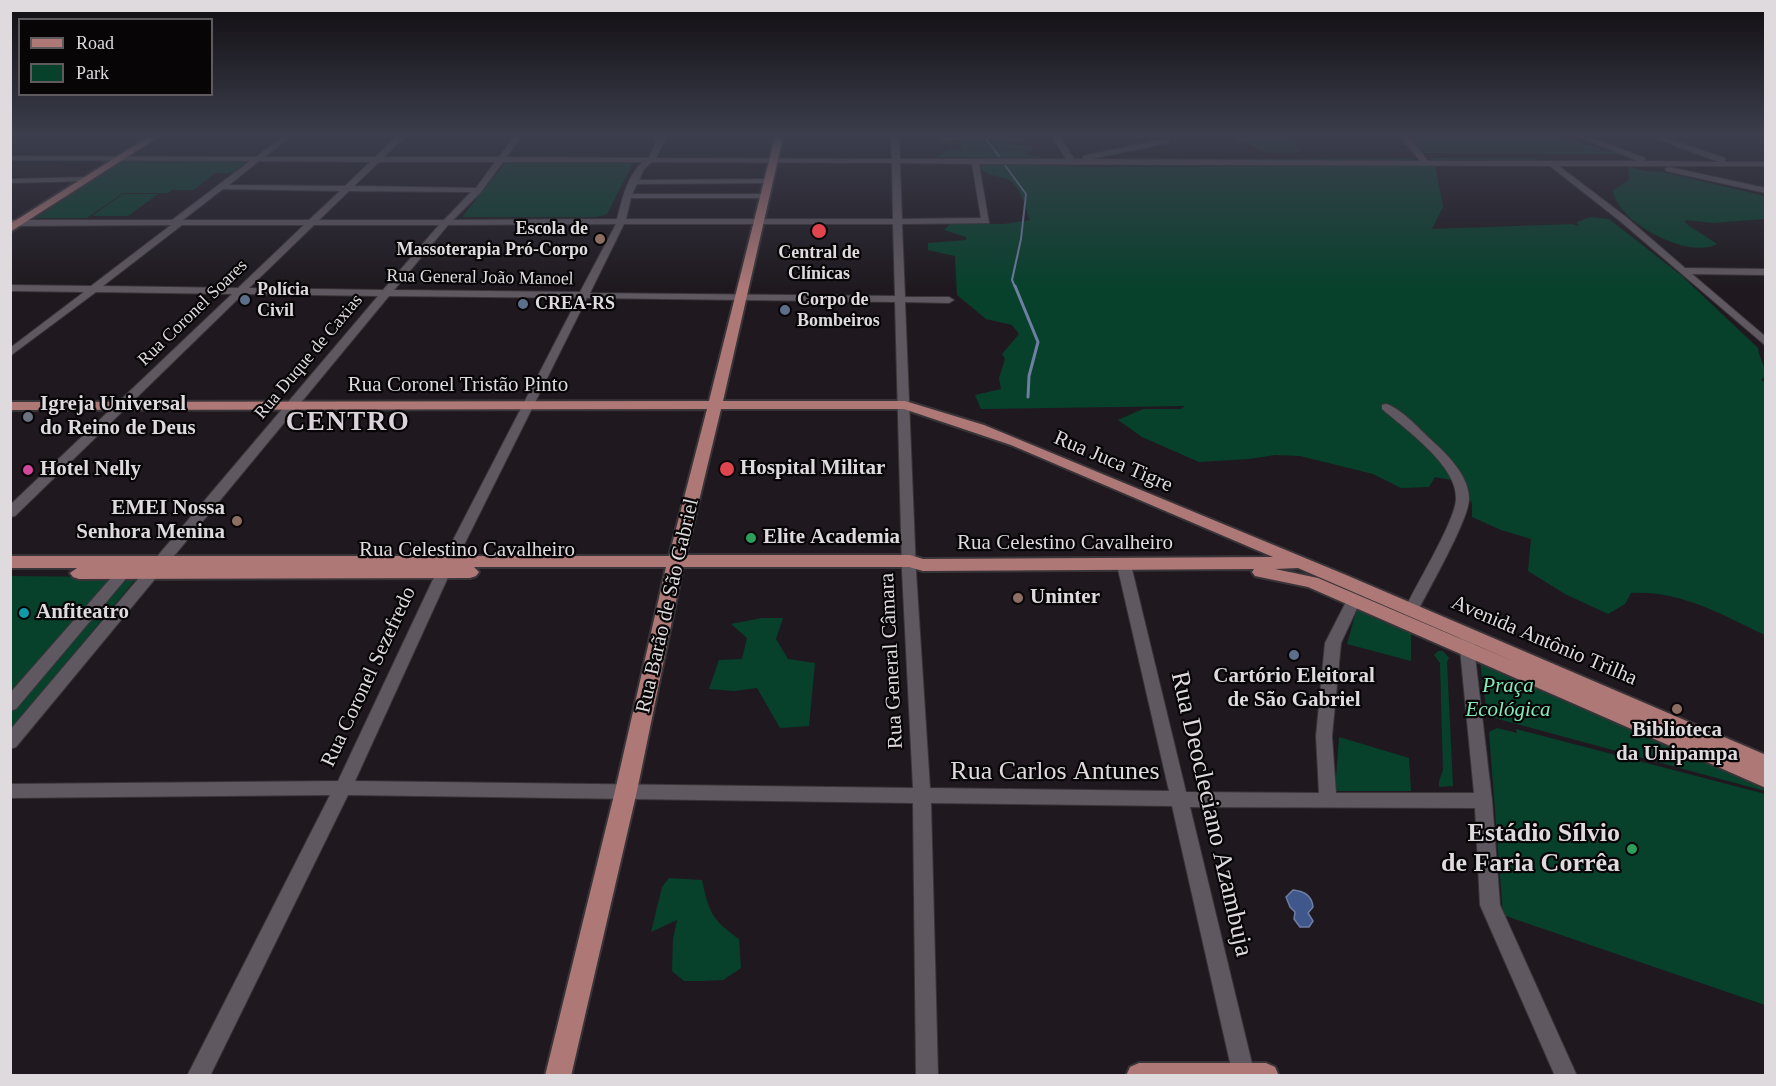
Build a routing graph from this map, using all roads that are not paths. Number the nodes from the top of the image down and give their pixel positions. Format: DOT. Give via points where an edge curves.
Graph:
graph roads {
  1 [pos="73,188"];
  2 [pos="220,188"];
  3 [pos="307,188"];
  4 [pos="348,188"];
  5 [pos="632,188"];
  6 [pos="767,188"];
  7 [pos="897,188"];
  8 [pos="980,188"];
  9 [pos="1583,188"];
  10 [pos="478,190"];
  11 [pos="627,196"];
  12 [pos="765,196"];
  13 [pos="460,210"];
  14 [pos="622,218"];
  15 [pos="175,222"];
  16 [pos="313,222"];
  17 [pos="445,222"];
  18 [pos="466,222"];
  19 [pos="898,222"];
  20 [pos="16,223"];
  21 [pos="759,223"];
  22 [pos="10,229"];
  23 [pos="1683,271"];
  24 [pos="1761,272"];
  25 [pos="1766,278"];
  26 [pos="10,288"];
  27 [pos="88,289"];
  28 [pos="241,292"];
  29 [pos="386,293"];
  30 [pos="582,296"];
  31 [pos="742,298"];
  32 [pos="900,300"];
  33 [pos="949,300"];
  34 [pos="1766,343"];
  35 [pos="10,344"];
  36 [pos="10,353"];
  37 [pos="528,405"];
  38 [pos="716,405"];
  39 [pos="905,405"];
  40 [pos="10,406"];
  41 [pos="123,406"];
  42 [pos="291,406"];
  43 [pos="1386,407"];
  44 [pos="10,513"];
  45 [pos="10,562"];
  46 [pos="1303,563"];
  47 [pos="1124,565"];
  48 [pos="1207,565"];
  49 [pos="914,566"];
  50 [pos="127,567"];
  51 [pos="446,567"];
  52 [pos="674,567"];
  53 [pos="156,568"];
  54 [pos="10,573"];
  55 [pos="1354,600"];
  56 [pos="1411,611"];
  57 [pos="1467,642"];
  58 [pos="10,705"];
  59 [pos="10,742"];
  60 [pos="1766,764"];
  61 [pos="1766,779"];
  62 [pos="343,788"];
  63 [pos="10,791"];
  64 [pos="626,791"];
  65 [pos="922,797"];
  66 [pos="1180,798"];
  67 [pos="1483,800"];
  68 [pos="1328,801"];
  69 [pos="1244,1075"];
  70 [pos="198,1076"];
  71 [pos="558,1076"];
  72 [pos="927,1076"];
  73 [pos="1139,1076"];
  74 [pos="1266,1076"];
  75 [pos="1566,1076"];
  1 -- 20 [label="main road"];
  2 -- 15 [label="street"];
  3 -- 4 [label="street"];
  4 -- 10 [label="street"];
  4 -- 16 [label="street, Rua Coronel Soares"];
  5 -- 11 [label="street, Rua Coronel Sezefredo"];
  6 -- 12 [label="main road, Rua Barão de São Gabriel"];
  7 -- 19 [label="street, Rua General Câmara"];
  8 -- 19 [label="street" via="986,221"];
  9 -- 23 [label="street"];
  10 -- 13 [label="street, Rua Duque de Caxias"];
  11 -- 12 [label="street"];
  11 -- 14 [label="street, Rua Coronel Sezefredo"];
  12 -- 21 [label="main road, Rua Barão de São Gabriel"];
  13 -- 17 [label="street, Rua Duque de Caxias"];
  13 -- 18 [label="street"];
  14 -- 18 [label="street" via="599,222"];
  14 -- 21 [label="street"];
  14 -- 30 [label="street, Rua Coronel Sezefredo"];
  15 -- 16 [label="street"];
  15 -- 20 [label="street"];
  15 -- 27 [label="street"];
  16 -- 17 [label="street"];
  16 -- 28 [label="street, Rua Coronel Soares"];
  17 -- 18 [label="street"];
  17 -- 29 [label="street, Rua Duque de Caxias"];
  19 -- 21 [label="street"];
  19 -- 32 [label="street, Rua General Câmara"];
  20 -- 22 [label="main road"];
  21 -- 31 [label="main road, Rua Barão de São Gabriel"];
  23 -- 24 [label="street"];
  23 -- 34 [label="street"];
  24 -- 25 [label="street"];
  26 -- 27 [label="street, Rua General João Manoel"];
  27 -- 28 [label="street, Rua General João Manoel"];
  27 -- 35 [label="street"];
  27 -- 36 [label="street"];
  28 -- 29 [label="street, Rua General João Manoel"];
  28 -- 41 [label="street, Rua Coronel Soares"];
  29 -- 30 [label="street, Rua General João Manoel"];
  29 -- 42 [label="street, Rua Duque de Caxias"];
  30 -- 31 [label="street, Rua General João Manoel"];
  30 -- 37 [label="street, Rua Coronel Sezefredo"];
  31 -- 32 [label="street, Rua General João Manoel"];
  31 -- 38 [label="main road, Rua Barão de São Gabriel"];
  32 -- 33 [label="street, Rua General João Manoel"];
  32 -- 39 [label="street, Rua General Câmara"];
  37 -- 38 [label="main road, Rua Coronel Tristão Pinto"];
  37 -- 42 [label="main road, Rua Coronel Tristão Pinto"];
  37 -- 51 [label="street, Rua Coronel Sezefredo"];
  38 -- 39 [label="main road, Rua Coronel Tristão Pinto"];
  38 -- 52 [label="main road, Rua Barão de São Gabriel"];
  39 -- 46 [label="main road, Rua Juca Tigre" via="1015,444"];
  39 -- 49 [label="street, Rua General Câmara"];
  40 -- 41 [label="main road, Rua Coronel Tristão Pinto"];
  41 -- 42 [label="main road, Rua Coronel Tristão Pinto"];
  41 -- 44 [label="street, Rua Coronel Soares"];
  42 -- 53 [label="street, Rua Duque de Caxias"];
  43 -- 56 [label="street" via="1452,470 1463,499"];
  45 -- 50 [label="main road, Rua Celestino Cavalheiro"];
  46 -- 48 [label="main road, Rua Celestino Cavalheiro"];
  46 -- 56 [label="main road, Avenida Antônio Trilha"];
  47 -- 48 [label="main road, Rua Celestino Cavalheiro"];
  47 -- 49 [label="main road, Rua Celestino Cavalheiro"];
  47 -- 66 [label="street, Rua Deocleciano Azambuja"];
  48 -- 55 [label="main road, Rua Celestino Cavalheiro" via="1280,574 1312,582"];
  49 -- 52 [label="main road, Rua Celestino Cavalheiro"];
  49 -- 65 [label="street, Rua General Câmara"];
  50 -- 53 [label="main road, Rua Celestino Cavalheiro"];
  50 -- 54 [label="main road, Rua Celestino Cavalheiro"];
  50 -- 58 [label="street"];
  51 -- 52 [label="main road, Rua Celestino Cavalheiro"];
  51 -- 53 [label="main road, Rua Celestino Cavalheiro"];
  51 -- 62 [label="street, Rua Coronel Sezefredo"];
  52 -- 64 [label="main road, Rua Barão de São Gabriel"];
  53 -- 59 [label="street, Rua Duque de Caxias"];
  55 -- 57 [label="main road, Avenida Antônio Trilha"];
  55 -- 68 [label="street" via="1333,643 1324,736"];
  56 -- 57 [label="main road, Avenida Antônio Trilha"];
  57 -- 60 [label="main road, Avenida Antônio Trilha"];
  57 -- 61 [label="main road, Avenida Antônio Trilha"];
  57 -- 67 [label="street"];
  62 -- 63 [label="street, Rua Carlos Antunes"];
  62 -- 64 [label="street, Rua Carlos Antunes"];
  62 -- 70 [label="street, Rua Coronel Sezefredo"];
  64 -- 65 [label="street, Rua Carlos Antunes"];
  64 -- 71 [label="main road, Rua Barão de São Gabriel"];
  65 -- 66 [label="street, Rua Carlos Antunes"];
  65 -- 72 [label="street, Rua General Câmara"];
  66 -- 68 [label="street, Rua Carlos Antunes"];
  66 -- 69 [label="street, Rua Deocleciano Azambuja"];
  67 -- 68 [label="street, Rua Carlos Antunes"];
  67 -- 75 [label="street" via="1490,905"];
  69 -- 73 [label="main road"];
  69 -- 74 [label="main road"];
}
